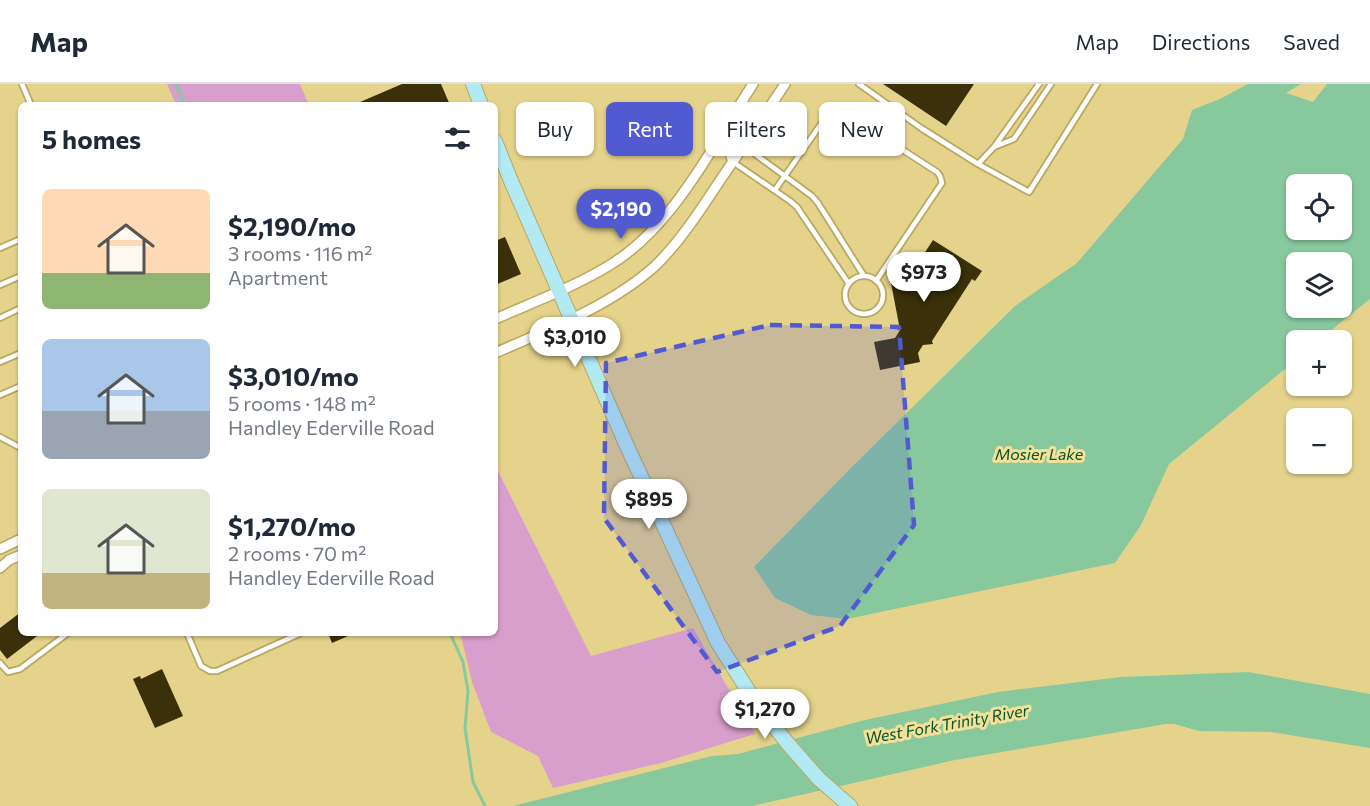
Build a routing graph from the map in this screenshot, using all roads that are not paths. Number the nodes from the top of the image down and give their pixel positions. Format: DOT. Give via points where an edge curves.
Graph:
graph roads {
  1 [pos="22,84"];
  2 [pos="473,84"];
  3 [pos="753,84"];
  4 [pos="784,84"];
  5 [pos="859,84"];
  6 [pos="1051,84"];
  7 [pos="1097,84"];
  8 [pos="1038,85"];
  9 [pos="30,102"];
  10 [pos="480,102"];
  11 [pos="742,102"];
  12 [pos="772,102"];
  13 [pos="994,147"];
  14 [pos="498,148"];
  15 [pos="708,156"];
  16 [pos="731,156"];
  17 [pos="737,156"];
  18 [pos="759,156"];
  19 [pos="733,162"];
  20 [pos="978,164"];
  21 [pos="785,176"];
  22 [pos="775,190"];
  23 [pos="18,239"];
  24 [pos="0,248"];
  25 [pos="864,276"];
  26 [pos="18,277"];
  27 [pos="876,281"];
  28 [pos="849,284"];
  29 [pos="0,285"];
  30 [pos="559,292"];
  31 [pos="18,309"];
  32 [pos="0,318"];
  33 [pos="498,318"];
  34 [pos="571,318"];
  35 [pos="498,352"];
  36 [pos="18,354"];
  37 [pos="0,362"];
  38 [pos="18,387"];
  39 [pos="0,395"];
  40 [pos="0,437"];
  41 [pos="18,446"];
  42 [pos="18,540"];
  43 [pos="0,549"];
  44 [pos="18,556"];
  45 [pos="0,568"];
  46 [pos="64,636"];
  47 [pos="188,636"];
  48 [pos="294,636"];
  49 [pos="0,663"];
  50 [pos="850,806"];
  1 -- 9 [label="lane"];
  2 -- 10 [label="main road"];
  3 -- 11 [label="street"];
  4 -- 12 [label="street"];
  5 -- 20 [label="lane"];
  6 -- 13 [label="lane" via="1014,139"];
  7 -- 20 [label="lane" via="1029,192"];
  8 -- 13 [label="lane"];
  13 -- 20 [label="lane"];
  14 -- 30 [label="main road"];
  15 -- 30 [label="street" via="662,220 640,242 611,264"];
  16 -- 19 [label="street"];
  17 -- 19 [label="street"];
  18 -- 21 [label="lane"];
  19 -- 22 [label="lane"];
  19 -- 34 [label="street" via="692,222 655,266 613,297"];
  21 -- 22 [label="lane"];
  21 -- 25 [label="lane" via="818,203"];
  21 -- 27 [label="lane" via="834,109 937,172 942,183"];
  22 -- 28 [label="lane" via="797,207"];
  23 -- 24 [label="lane"];
  25 -- 27 [label="lane"];
  25 -- 28 [label="lane"];
  26 -- 29 [label="lane"];
  27 -- 28 [label="lane" via="881,286 882,300 878,308 866,314 848,304"];
  30 -- 33 [label="street"];
  30 -- 34 [label="main road"];
  31 -- 32 [label="lane"];
  34 -- 35 [label="street"];
  34 -- 50 [label="main road" via="718,643 758,706 789,745"];
  36 -- 37 [label="lane"];
  38 -- 39 [label="lane"];
  40 -- 41 [label="lane"];
  42 -- 43 [label="street"];
  44 -- 45 [label="street"];
  46 -- 49 [label="lane" via="20,669 8,672"];
  47 -- 48 [label="lane" via="201,666 217,671"];
}
